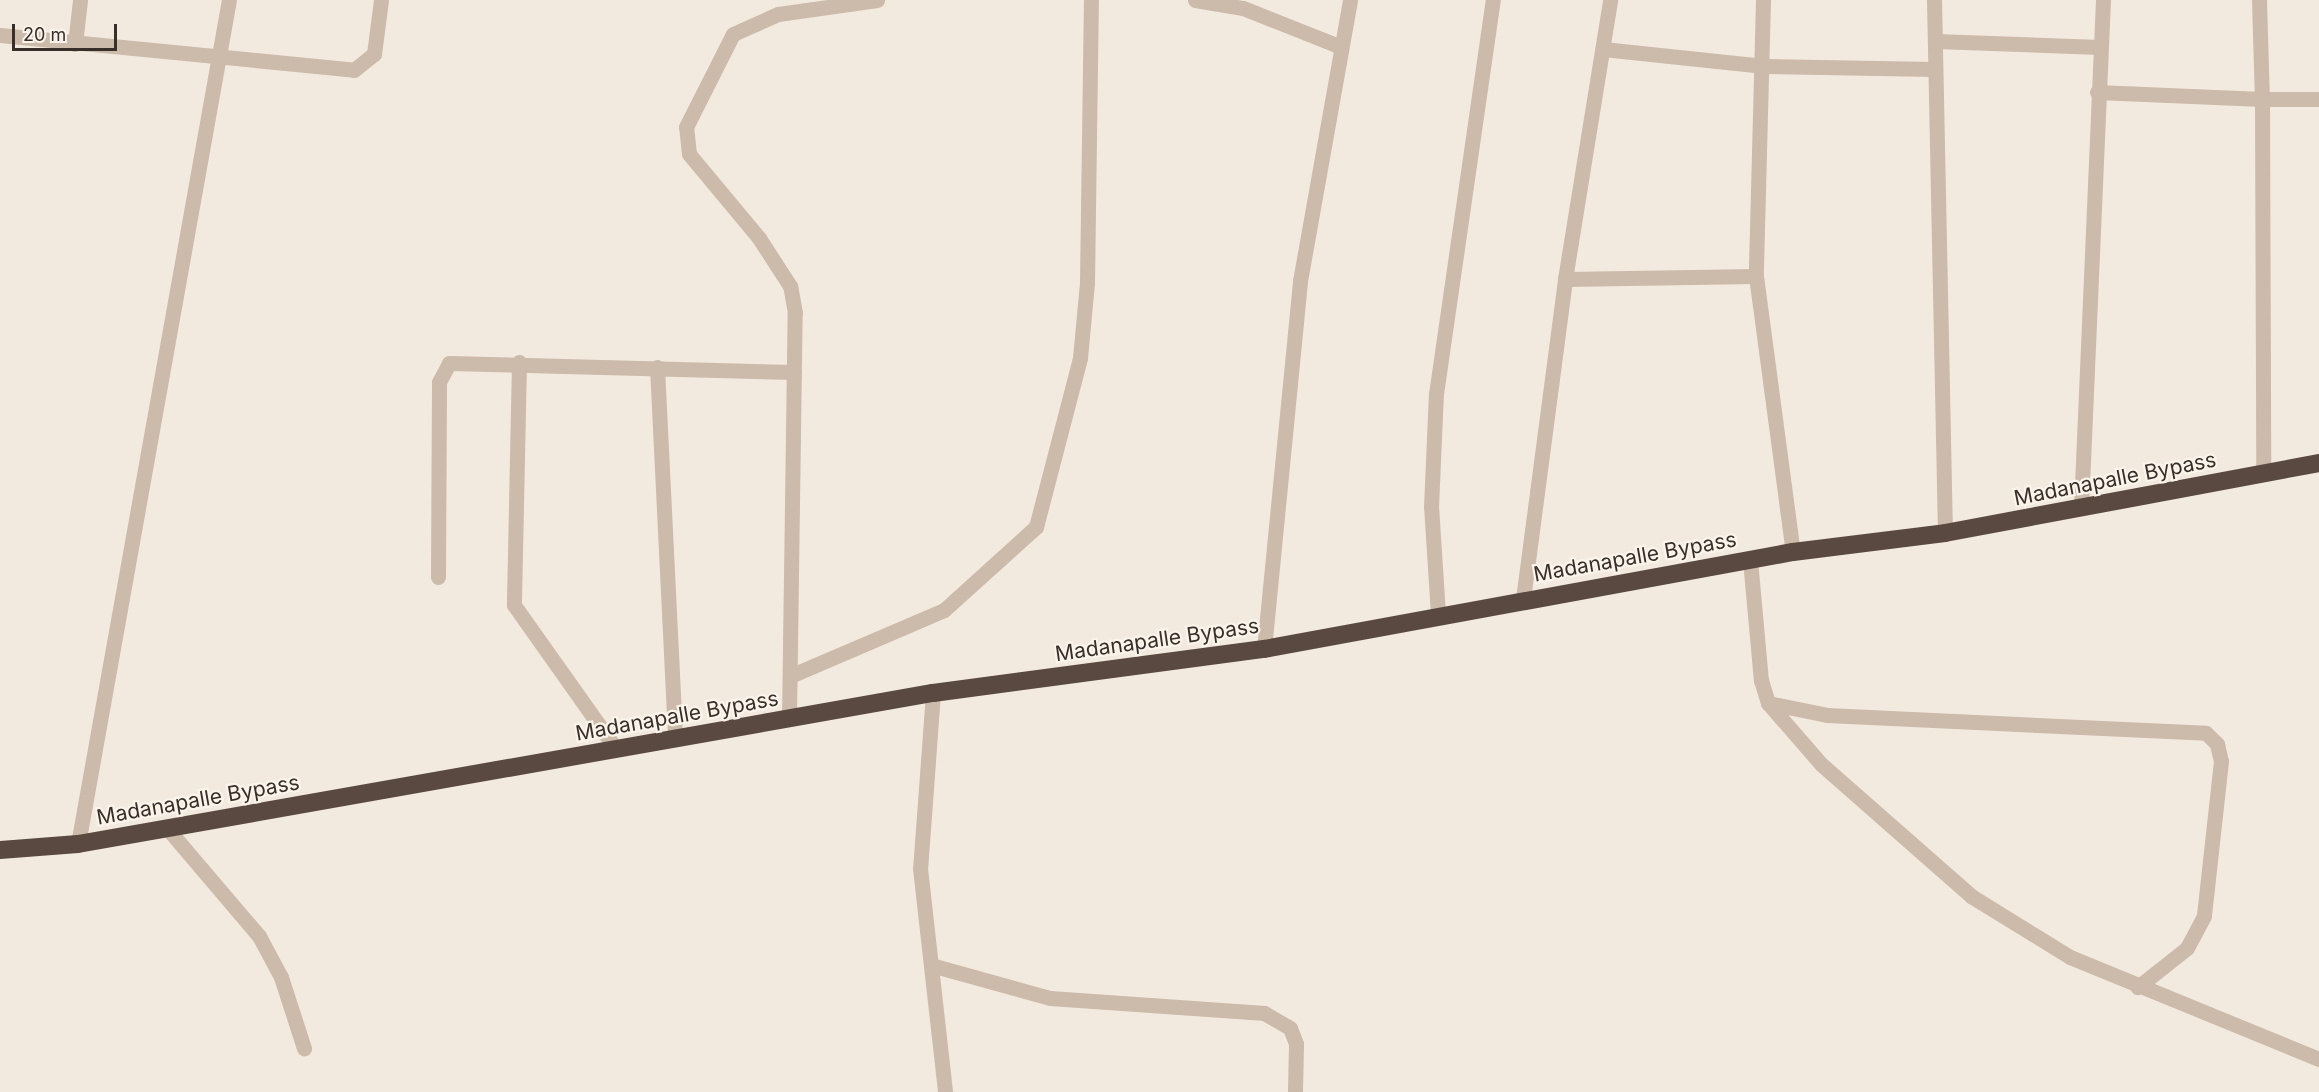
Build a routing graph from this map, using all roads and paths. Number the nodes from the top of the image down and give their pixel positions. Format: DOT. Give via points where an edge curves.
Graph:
graph roads {
  1 [pos="80,0"];
  2 [pos="229,0"];
  3 [pos="381,0"];
  4 [pos="877,0"];
  5 [pos="1091,0"];
  6 [pos="1195,0"];
  7 [pos="1350,0"];
  8 [pos="1493,0"];
  9 [pos="1610,0"];
  10 [pos="1762,0"];
  11 [pos="1934,0"];
  12 [pos="2103,0"];
  13 [pos="2259,0"];
  14 [pos="0,35"];
  15 [pos="1935,41"];
  16 [pos="75,44"];
  17 [pos="1341,47"];
  18 [pos="2100,47"];
  19 [pos="1603,49"];
  20 [pos="219,56"];
  21 [pos="1764,66"];
  22 [pos="1935,69"];
  23 [pos="2097,92"];
  24 [pos="2262,99"];
  25 [pos="2319,99"];
  26 [pos="1756,276"];
  27 [pos="1565,279"];
  28 [pos="519,362"];
  29 [pos="657,367"];
  30 [pos="794,372"];
  31 [pos="2319,463"];
  32 [pos="2263,474"];
  33 [pos="2081,508"];
  34 [pos="1945,533"];
  35 [pos="1793,552"];
  36 [pos="1750,560"];
  37 [pos="438,577"];
  38 [pos="1523,599"];
  39 [pos="1438,614"];
  40 [pos="1263,649"];
  41 [pos="790,676"];
  42 [pos="933,693"];
  43 [pos="1768,703"];
  44 [pos="789,719"];
  45 [pos="675,739"];
  46 [pos="616,749"];
  47 [pos="167,828"];
  48 [pos="78,844"];
  49 [pos="0,850"];
  50 [pos="931,964"];
  51 [pos="2138,987"];
  52 [pos="304,1048"];
  53 [pos="2319,1059"];
  54 [pos="945,1092"];
  55 [pos="1295,1092"];
  1 -- 16 [label="street"];
  2 -- 20 [label="street"];
  3 -- 20 [label="street" via="374,54 354,70"];
  4 -- 30 [label="street" via="778,14 733,34 686,126 689,154 759,238 790,286"];
  5 -- 41 [label="street" via="1087,282 1080,358 1036,527 944,610"];
  6 -- 17 [label="street" via="1243,8"];
  7 -- 17 [label="street"];
  8 -- 39 [label="street" via="1436,394 1431,507"];
  9 -- 19 [label="street"];
  10 -- 21 [label="street"];
  11 -- 15 [label="street"];
  12 -- 18 [label="street"];
  13 -- 24 [label="street"];
  14 -- 16 [label="street"];
  15 -- 18 [label="street"];
  15 -- 22 [label="street"];
  16 -- 20 [label="street"];
  17 -- 40 [label="street" via="1300,281"];
  18 -- 23 [label="street"];
  19 -- 21 [label="street"];
  19 -- 27 [label="street"];
  20 -- 48 [label="street"];
  21 -- 22 [label="street"];
  21 -- 26 [label="street"];
  22 -- 34 [label="street"];
  23 -- 24 [label="street"];
  23 -- 33 [label="street"];
  24 -- 25 [label="street"];
  24 -- 32 [label="street"];
  26 -- 27 [label="street"];
  26 -- 35 [label="street"];
  27 -- 38 [label="street"];
  28 -- 29 [label="street"];
  28 -- 37 [label="street" via="459,360 442,370"];
  28 -- 46 [label="street" via="514,605"];
  29 -- 30 [label="street"];
  29 -- 45 [label="street"];
  30 -- 41 [label="street"];
  31 -- 32 [label="highway, Madanapalle Bypass"];
  32 -- 33 [label="highway, Madanapalle Bypass"];
  33 -- 34 [label="highway, Madanapalle Bypass"];
  34 -- 35 [label="highway, Madanapalle Bypass"];
  35 -- 36 [label="highway, Madanapalle Bypass"];
  36 -- 38 [label="highway, Madanapalle Bypass"];
  36 -- 43 [label="street" via="1761,680"];
  38 -- 39 [label="highway, Madanapalle Bypass"];
  39 -- 40 [label="highway, Madanapalle Bypass"];
  40 -- 42 [label="highway, Madanapalle Bypass"];
  41 -- 44 [label="street"];
  42 -- 44 [label="highway, Madanapalle Bypass"];
  42 -- 50 [label="street" via="920,868"];
  43 -- 51 [label="street" via="1821,764 1971,896 2070,957"];
  43 -- 51 [label="street" via="1827,715 2206,733 2217,744 2222,761 2204,916 2187,948"];
  44 -- 45 [label="highway, Madanapalle Bypass"];
  45 -- 46 [label="highway, Madanapalle Bypass"];
  46 -- 47 [label="highway, Madanapalle Bypass"];
  47 -- 48 [label="highway, Madanapalle Bypass"];
  47 -- 52 [label="street" via="259,936 281,977"];
  48 -- 49 [label="highway, Madanapalle Bypass"];
  50 -- 54 [label="street"];
  50 -- 55 [label="street" via="1050,998 1264,1013 1290,1028 1296,1044"];
  51 -- 53 [label="street"];
}
